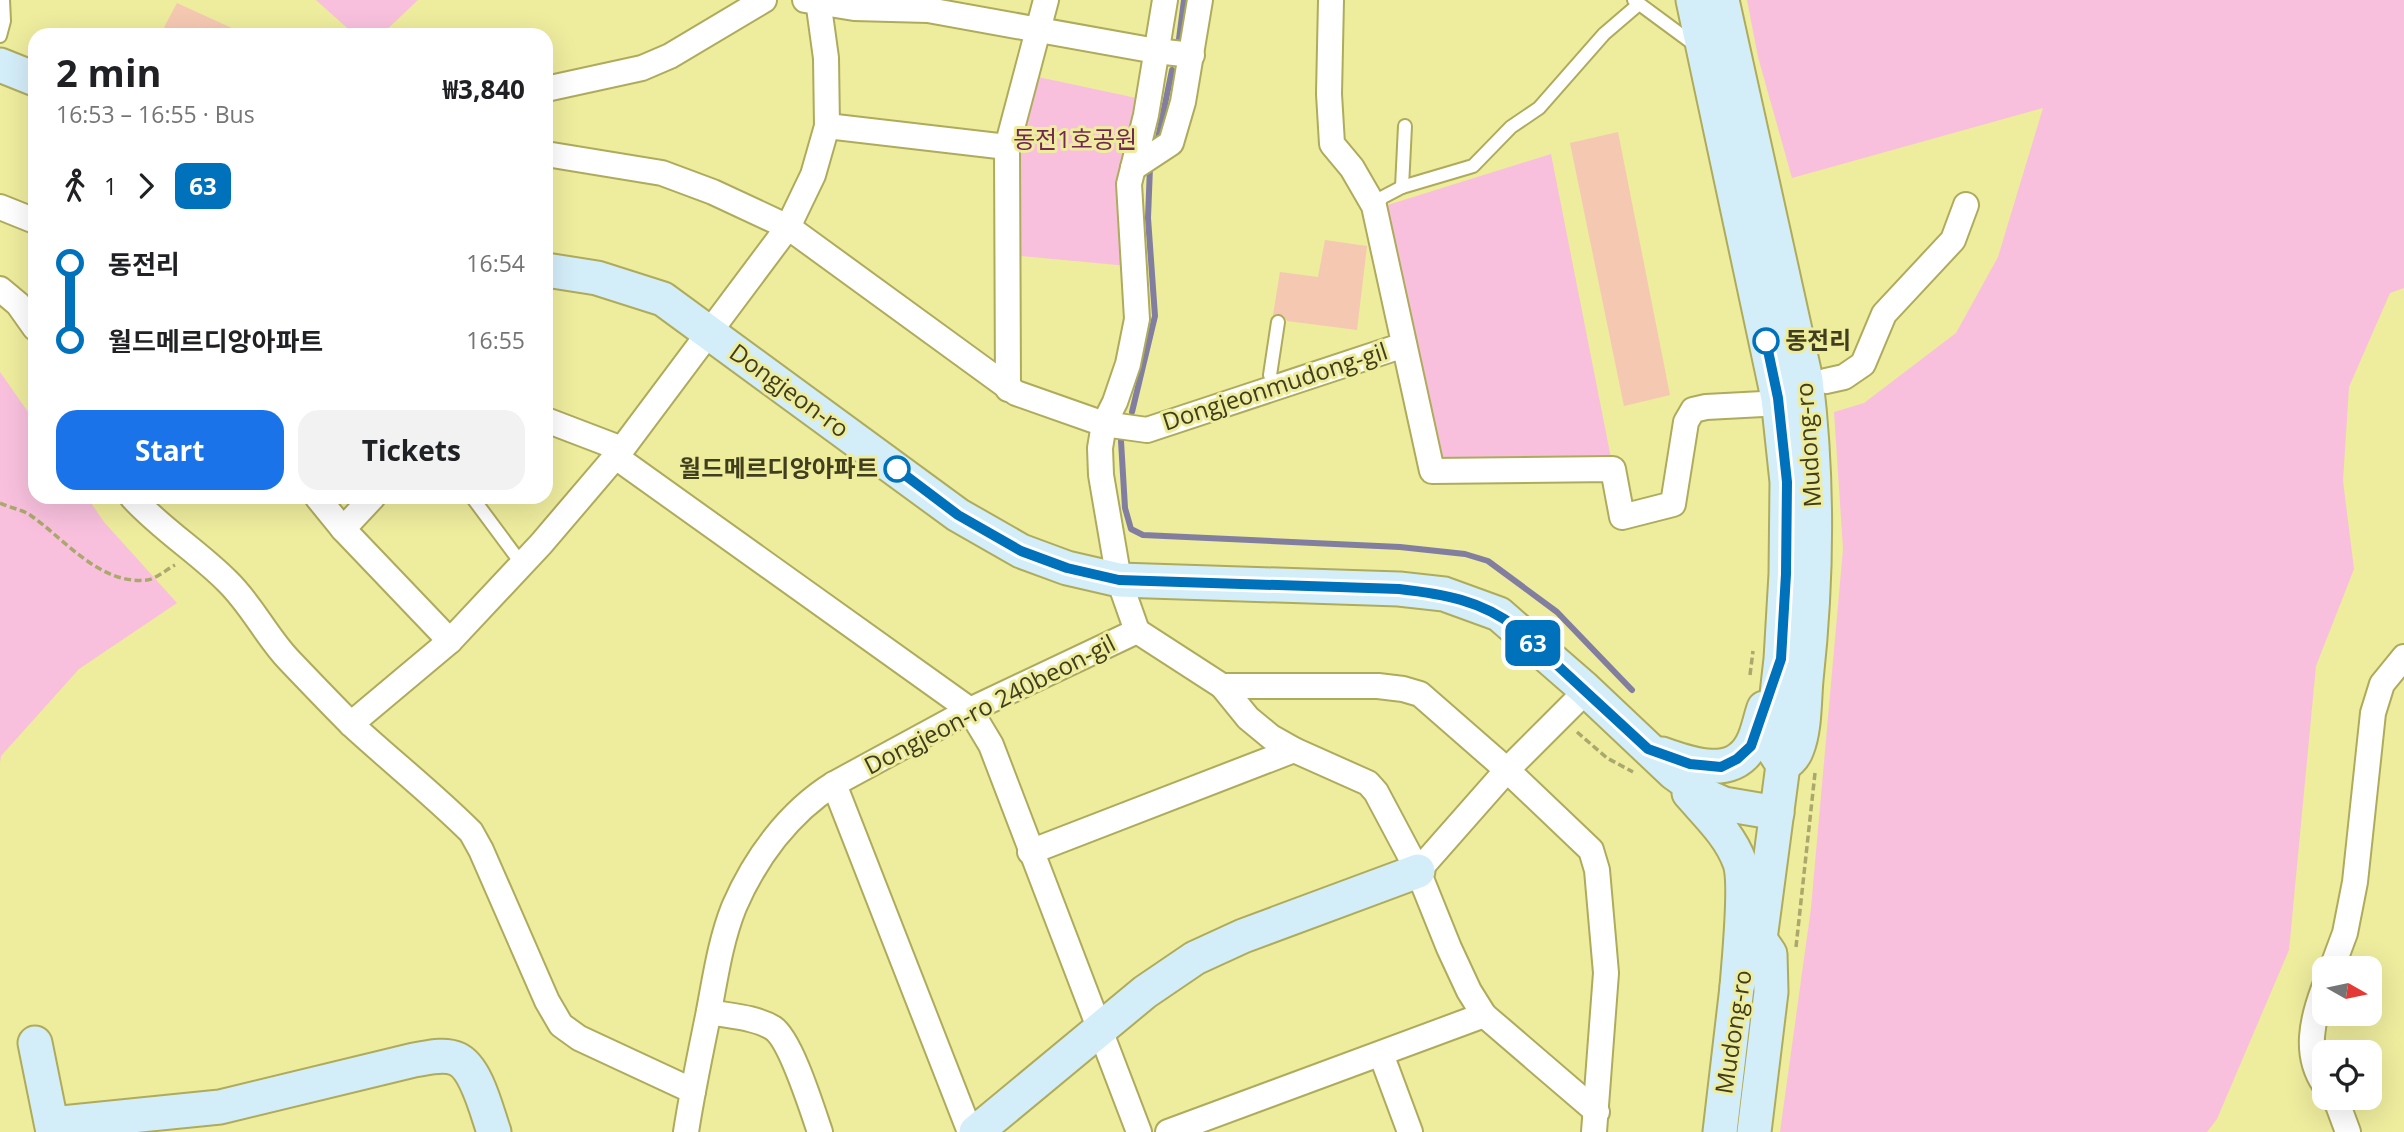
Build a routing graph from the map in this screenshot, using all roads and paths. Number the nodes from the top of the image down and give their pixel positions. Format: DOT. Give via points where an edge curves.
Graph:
graph roads {
  1 [pos="3,0"];
  2 [pos="764,0"];
  3 [pos="1046,0"];
  4 [pos="1165,0"];
  5 [pos="1200,0"];
  6 [pos="1331,0"];
  7 [pos="1693,0"];
  8 [pos="1722,0"];
  9 [pos="814,1"];
  10 [pos="1636,2"];
  11 [pos="929,5"];
  12 [pos="1039,30"];
  13 [pos="0,36"];
  14 [pos="1156,51"];
  15 [pos="1192,55"];
  16 [pos="1706,55"];
  17 [pos="0,65"];
  18 [pos="28,76"];
  19 [pos="553,87"];
  20 [pos="827,126"];
  21 [pos="1405,126"];
  22 [pos="1007,147"];
  23 [pos="553,155"];
  24 [pos="1131,176"];
  25 [pos="1402,187"];
  26 [pos="1966,205"];
  27 [pos="1374,206"];
  28 [pos="0,207"];
  29 [pos="28,217"];
  30 [pos="788,227"];
  31 [pos="553,271"];
  32 [pos="0,289"];
  33 [pos="28,318"];
  34 [pos="1278,322"];
  35 [pos="708,331"];
  36 [pos="1404,345"];
  37 [pos="1826,381"];
  38 [pos="1277,387"];
  39 [pos="1008,388"];
  40 [pos="1763,404"];
  41 [pos="553,423"];
  42 [pos="1104,424"];
  43 [pos="619,453"];
  44 [pos="0,503"];
  45 [pos="139,504"];
  46 [pos="323,504"];
  47 [pos="367,504"];
  48 [pos="477,504"];
  49 [pos="344,529"];
  50 [pos="195,553"];
  51 [pos="521,563"];
  52 [pos="1119,580"];
  53 [pos="1137,631"];
  54 [pos="450,641"];
  55 [pos="2404,657"];
  56 [pos="1781,659"];
  57 [pos="1222,686"];
  58 [pos="1586,691"];
  59 [pos="970,710"];
  60 [pos="352,724"];
  61 [pos="1567,730"];
  62 [pos="1294,750"];
  63 [pos="1643,762"];
  64 [pos="1783,765"];
  65 [pos="1507,770"];
  66 [pos="834,784"];
  67 [pos="1777,813"];
  68 [pos="1030,852"];
  69 [pos="1418,871"];
  70 [pos="1760,939"];
  71 [pos="2336,956"];
  72 [pos="1737,987"];
  73 [pos="709,1012"];
  74 [pos="1484,1015"];
  75 [pos="2313,1026"];
  76 [pos="1100,1030"];
  77 [pos="35,1043"];
  78 [pos="2312,1051"];
  79 [pos="1381,1054"];
  80 [pos="693,1091"];
  81 [pos="2339,1110"];
  82 [pos="1595,1122"];
  83 [pos="53,1128"];
  84 [pos="494,1132"];
  85 [pos="686,1132"];
  86 [pos="820,1132"];
  87 [pos="970,1132"];
  88 [pos="976,1132"];
  89 [pos="1139,1132"];
  90 [pos="1168,1132"];
  91 [pos="1410,1132"];
  92 [pos="1720,1132"];
  93 [pos="1754,1132"];
  94 [pos="2348,1132"];
  1 -- 13 [label="lane"];
  2 -- 19 [label="street" via="642,68"];
  3 -- 12 [label="street"];
  4 -- 14 [label="street"];
  5 -- 15 [label="street"];
  6 -- 27 [label="street" via="1332,144"];
  7 -- 16 [label="street, Mudong-ro"];
  8 -- 64 [label="street, Mudong-ro" via="1810,411 1816,562 1800,740 1791,760"];
  9 -- 11 [label="street" via="854,8"];
  9 -- 20 [label="street" via="826,58"];
  10 -- 16 [label="lane"];
  10 -- 25 [label="lane" via="1539,108 1511,127 1473,166"];
  11 -- 12 [label="street"];
  12 -- 14 [label="street"];
  12 -- 22 [label="street"];
  14 -- 15 [label="street"];
  14 -- 24 [label="street"];
  15 -- 24 [label="street" via="1171,143"];
  16 -- 56 [label="street, Mudong-ro" via="1778,398 1787,482"];
  17 -- 18 [label="street"];
  20 -- 22 [label="street"];
  20 -- 30 [label="street" via="813,175"];
  21 -- 25 [label="lane"];
  22 -- 39 [label="street"];
  23 -- 30 [label="street, Dongjeonmudong-gil" via="673,176"];
  24 -- 42 [label="street" via="1137,319 1128,364"];
  25 -- 27 [label="lane"];
  26 -- 37 [label="street" via="1953,240 1884,314 1863,364 1844,377"];
  27 -- 36 [label="street"];
  28 -- 29 [label="street"];
  30 -- 35 [label="street"];
  30 -- 39 [label="street, Dongjeonmudong-gil"];
  31 -- 35 [label="street, Dongjeon-ro" via="597,278 663,299"];
  32 -- 33 [label="street"];
  34 -- 38 [label="lane" via="1270,375"];
  35 -- 43 [label="street"];
  35 -- 52 [label="street, Dongjeon-ro" via="958,515 1021,551"];
  36 -- 38 [label="street, Dongjeonmudong-gil"];
  36 -- 40 [label="street" via="1432,471 1612,469 1622,517 1673,504 1686,422 1693,410"];
  38 -- 42 [label="street, Dongjeonmudong-gil" via="1147,430"];
  39 -- 42 [label="street, Dongjeonmudong-gil"];
  41 -- 43 [label="street"];
  42 -- 52 [label="street" via="1101,475"];
  43 -- 51 [label="street"];
  43 -- 59 [label="street"];
  44 -- 50 [label="path" via="26,513 94,566 117,577 149,580"];
  45 -- 50 [label="street"];
  46 -- 49 [label="street"];
  47 -- 49 [label="street"];
  48 -- 51 [label="lane"];
  49 -- 54 [label="street"];
  50 -- 60 [label="street" via="230,583 273,643"];
  51 -- 54 [label="street"];
  52 -- 53 [label="street, Dongjeon-ro 240beon-gil"];
  52 -- 58 [label="street, Dongjeon-ro" via="1444,594 1499,614"];
  53 -- 57 [label="street"];
  53 -- 59 [label="street, Dongjeon-ro 240beon-gil"];
  54 -- 60 [label="street"];
  55 -- 71 [label="street" via="2382,684 2373,713 2355,882"];
  56 -- 63 [label="street" via="1751,746 1737,759 1721,767"];
  56 -- 64 [label="street, Mudong-ro" via="1772,748"];
  57 -- 62 [label="street" via="1248,718"];
  57 -- 65 [label="street" via="1378,686 1420,694"];
  58 -- 63 [label="street, Dongjeon-ro"];
  58 -- 65 [label="street"];
  59 -- 66 [label="street, Dongjeon-ro 240beon-gil"];
  59 -- 68 [label="street" via="991,745"];
  60 -- 80 [label="street" via="471,832 561,1025 579,1038"];
  61 -- 63 [label="path" via="1576,731 1607,758"];
  62 -- 68 [label="street"];
  62 -- 69 [label="street" via="1368,783"];
  63 -- 67 [label="street, Dongjeon-ro" via="1674,773 1724,804"];
  63 -- 72 [label="street" via="1718,826 1739,862"];
  64 -- 67 [label="street, Mudong-ro"];
  65 -- 69 [label="street"];
  65 -- 82 [label="street" via="1591,850 1597,870 1606,973"];
  66 -- 73 [label="street, Dongjeon-ro 240beon-gil" via="791,818 749,878 734,908"];
  66 -- 87 [label="street, Dongjeon-ro 240beon-gil"];
  67 -- 70 [label="street, Mudong-ro"];
  68 -- 76 [label="street"];
  69 -- 74 [label="street" via="1449,948"];
  69 -- 76 [label="street" via="1204,954 1162,979"];
  70 -- 72 [label="street, Mudong-ro" via="1749,950"];
  70 -- 93 [label="street, Mudong-ro" via="1770,954 1771,992"];
  72 -- 92 [label="street, Mudong-ro"];
  73 -- 80 [label="street, Dongjeon-ro 240beon-gil"];
  73 -- 86 [label="street" via="758,1022 779,1033"];
  74 -- 79 [label="street"];
  74 -- 82 [label="street"];
  75 -- 78 [label="street"];
  76 -- 88 [label="street"];
  76 -- 89 [label="street"];
  77 -- 83 [label="street"];
  79 -- 90 [label="street"];
  79 -- 91 [label="street"];
  80 -- 85 [label="street, Dongjeon-ro 240beon-gil"];
  81 -- 94 [label="street"];
  83 -- 84 [label="street" via="220,1107 440,1056 468,1067"];
}
